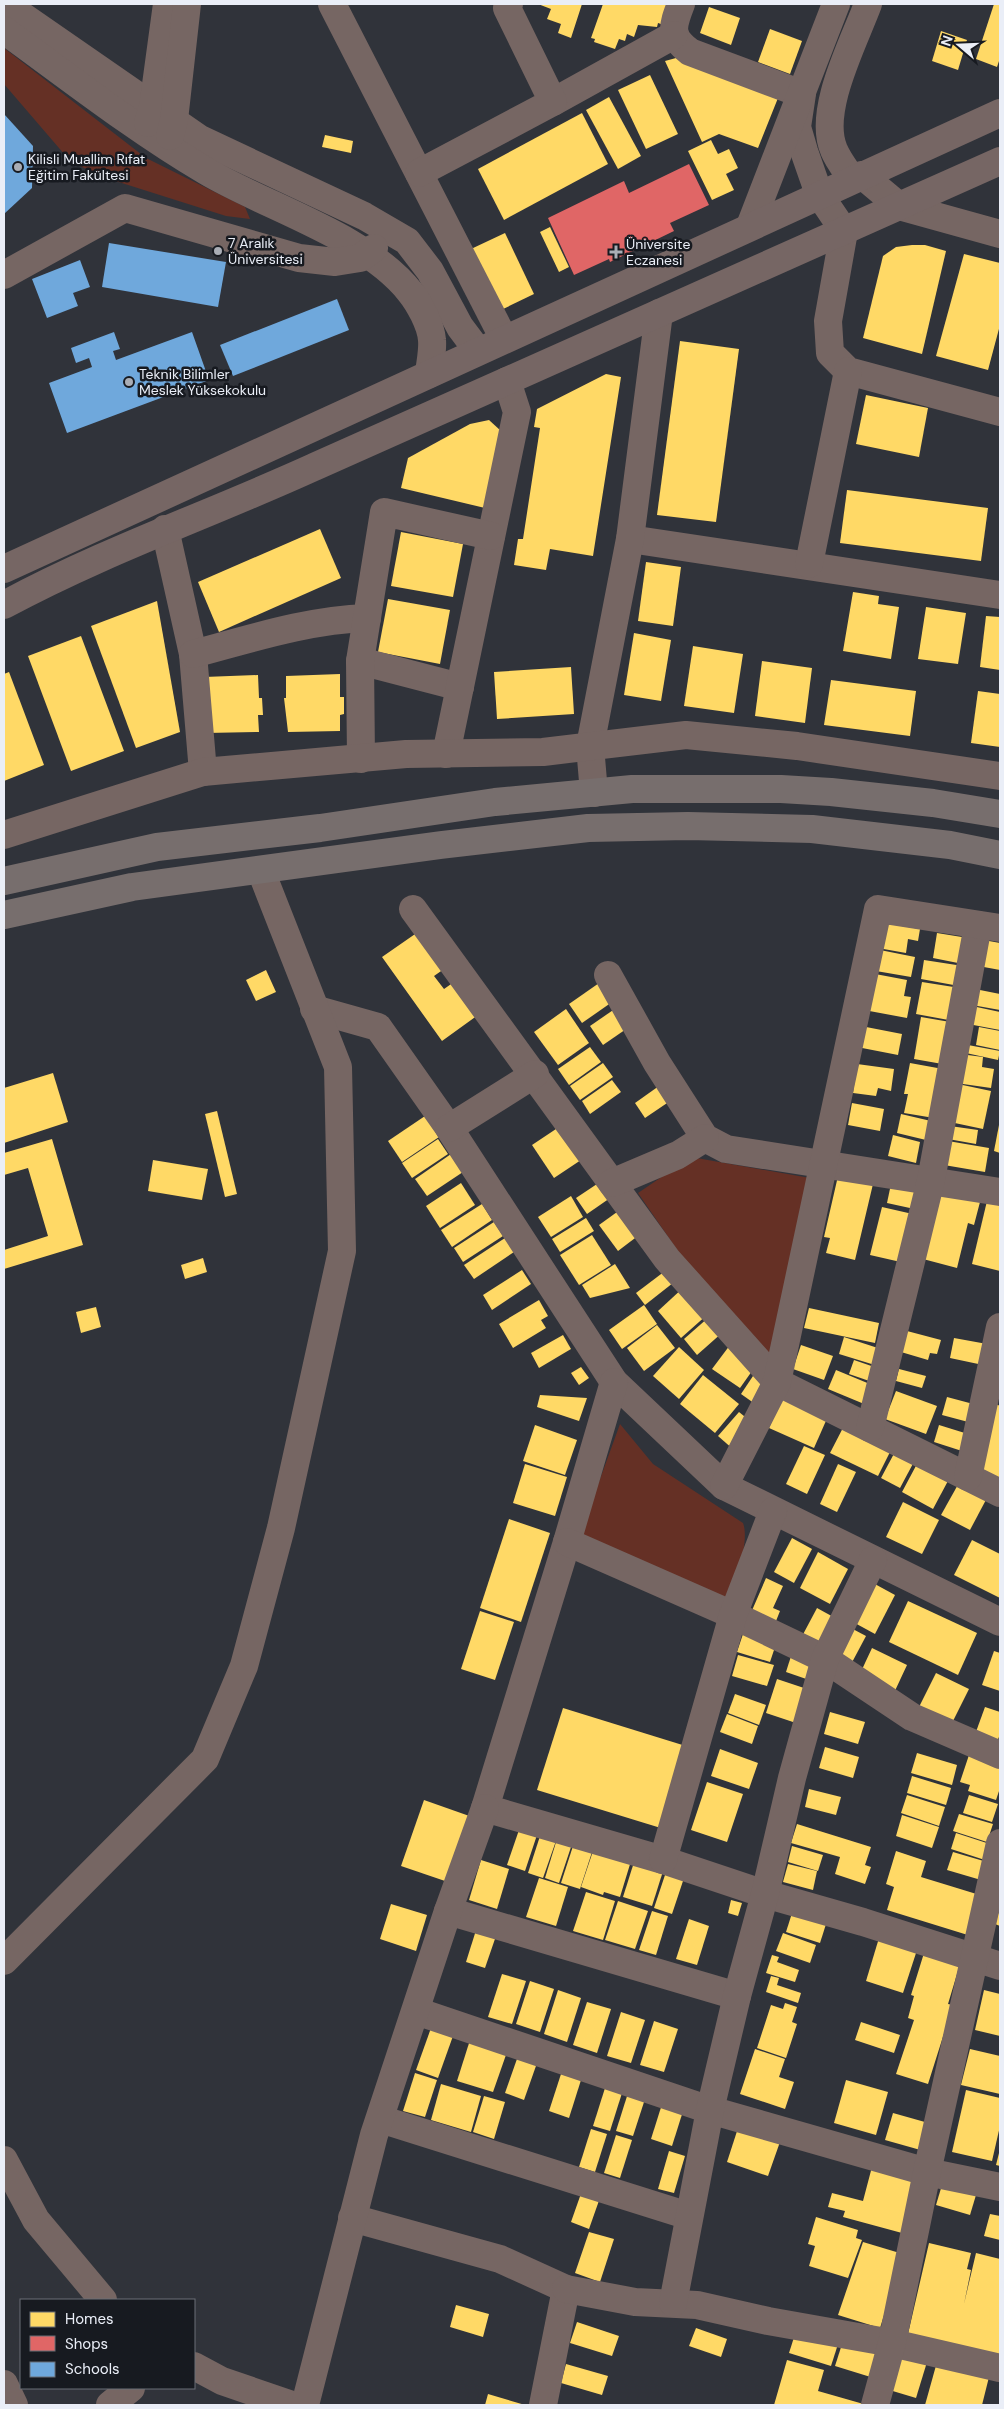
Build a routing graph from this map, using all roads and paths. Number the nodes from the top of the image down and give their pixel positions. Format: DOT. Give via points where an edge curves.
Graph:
graph roads {
  1 [pos="4,4"];
  2 [pos="167,4"];
  3 [pos="187,4"];
  4 [pos="332,4"];
  5 [pos="509,4"];
  6 [pos="681,4"];
  7 [pos="836,4"];
  8 [pos="868,4"];
  9 [pos="4,30"];
  10 [pos="674,35"];
  11 [pos="802,94"];
  12 [pos="553,102"];
  13 [pos="1000,113"];
  14 [pos="157,120"];
  15 [pos="1000,161"];
  16 [pos="419,172"];
  17 [pos="857,177"];
  18 [pos="819,194"];
  19 [pos="899,206"];
  20 [pos="750,226"];
  21 [pos="844,231"];
  22 [pos="391,232"];
  23 [pos="1000,234"];
  24 [pos="366,255"];
  25 [pos="4,275"];
  26 [pos="659,314"];
  27 [pos="504,339"];
  28 [pos="478,351"];
  29 [pos="848,371"];
  30 [pos="429,374"];
  31 [pos="507,381"];
  32 [pos="1000,412"];
  33 [pos="165,529"];
  34 [pos="491,536"];
  35 [pos="630,539"];
  36 [pos="809,564"];
  37 [pos="4,569"];
  38 [pos="1000,595"];
  39 [pos="4,605"];
  40 [pos="367,618"];
  41 [pos="193,654"];
  42 [pos="360,661"];
  43 [pos="460,687"];
  44 [pos="590,746"];
  45 [pos="446,754"];
  46 [pos="361,759"];
  47 [pos="203,772"];
  48 [pos="1000,776"];
  49 [pos="594,793"];
  50 [pos="1000,814"];
  51 [pos="4,835"];
  52 [pos="1000,855"];
  53 [pos="261,871"];
  54 [pos="4,881"];
  55 [pos="412,909"];
  56 [pos="4,915"];
  57 [pos="989,926"];
  58 [pos="608,975"];
  59 [pos="314,1009"];
  60 [pos="535,1074"];
  61 [pos="449,1128"];
  62 [pos="705,1138"];
  63 [pos="825,1166"];
  64 [pos="931,1180"];
  65 [pos="612,1183"];
  66 [pos="1000,1192"];
  67 [pos="1000,1326"];
  68 [pos="614,1382"];
  69 [pos="777,1382"];
  70 [pos="870,1428"];
  71 [pos="968,1477"];
  72 [pos="724,1486"];
  73 [pos="1000,1493"];
  74 [pos="773,1510"];
  75 [pos="567,1542"];
  76 [pos="873,1560"];
  77 [pos="733,1614"];
  78 [pos="1000,1622"];
  79 [pos="825,1659"];
  80 [pos="1000,1755"];
  81 [pos="485,1808"];
  82 [pos="1000,1843"];
  83 [pos="663,1860"];
  84 [pos="765,1894"];
  85 [pos="448,1911"];
  86 [pos="4,1961"];
  87 [pos="988,1962"];
  88 [pos="737,1996"];
  89 [pos="416,2011"];
  90 [pos="710,2110"];
  91 [pos="380,2119"];
  92 [pos="4,2160"];
  93 [pos="927,2172"];
  94 [pos="1000,2187"];
  95 [pos="689,2216"];
  96 [pos="352,2218"];
  97 [pos="566,2289"];
  98 [pos="102,2299"];
  99 [pos="673,2302"];
  100 [pos="892,2343"];
  101 [pos="195,2366"];
  102 [pos="1000,2368"];
  103 [pos="4,2384"];
  104 [pos="130,2389"];
  105 [pos="14,2405"];
  106 [pos="110,2405"];
  107 [pos="292,2405"];
  108 [pos="305,2405"];
  109 [pos="543,2405"];
  110 [pos="876,2405"];
  1 -- 14 [label="street"];
  2 -- 14 [label="street"];
  3 -- 14 [label="street"];
  4 -- 16 [label="street"];
  5 -- 12 [label="street" via="507,8"];
  6 -- 10 [label="street"];
  7 -- 11 [label="street"];
  8 -- 17 [label="street" via="828,121 834,149"];
  9 -- 14 [label="street"];
  10 -- 11 [label="street" via="690,52"];
  10 -- 12 [label="street"];
  11 -- 18 [label="street" via="797,127"];
  11 -- 20 [label="street"];
  12 -- 16 [label="street"];
  13 -- 17 [label="main road"];
  14 -- 22 [label="street" via="364,216"];
  14 -- 24 [label="street" via="167,147 208,173"];
  15 -- 19 [label="main road"];
  16 -- 27 [label="street"];
  17 -- 18 [label="main road"];
  17 -- 19 [label="street"];
  18 -- 20 [label="main road"];
  18 -- 21 [label="street"];
  19 -- 21 [label="main road"];
  19 -- 23 [label="street"];
  20 -- 27 [label="main road"];
  21 -- 26 [label="main road"];
  21 -- 29 [label="street" via="828,321 830,353"];
  22 -- 24 [label="street"];
  22 -- 28 [label="street" via="407,241 430,271 460,327"];
  24 -- 25 [label="street" via="335,262 299,258 125,208"];
  24 -- 30 [label="street" via="411,292 432,338"];
  26 -- 31 [label="main road"];
  26 -- 35 [label="street"];
  27 -- 28 [label="main road"];
  28 -- 30 [label="main road"];
  29 -- 32 [label="street"];
  29 -- 36 [label="street"];
  30 -- 37 [label="main road"];
  31 -- 33 [label="main road" via="297,475"];
  31 -- 34 [label="street" via="517,412"];
  33 -- 39 [label="main road" via="47,581"];
  33 -- 41 [label="street"];
  34 -- 40 [label="street" via="384,512"];
  34 -- 43 [label="street"];
  35 -- 36 [label="street"];
  35 -- 44 [label="street"];
  36 -- 38 [label="street"];
  40 -- 41 [label="street" via="298,626"];
  40 -- 42 [label="street"];
  41 -- 47 [label="street"];
  42 -- 43 [label="street"];
  42 -- 46 [label="street"];
  43 -- 45 [label="street"];
  44 -- 45 [label="street" via="543,752"];
  44 -- 48 [label="street" via="686,735 797,746"];
  44 -- 49 [label="street"];
  45 -- 46 [label="street"];
  46 -- 47 [label="street"];
  47 -- 51 [label="street"];
  49 -- 50 [label="highway" via="632,789 798,790 924,802"];
  49 -- 54 [label="highway" via="495,802 320,828 157,847"];
  52 -- 53 [label="highway" via="812,829 688,826 598,828 441,845"];
  53 -- 56 [label="highway" via="132,887"];
  53 -- 59 [label="street"];
  55 -- 60 [label="street"];
  57 -- 63 [label="street" via="878,909"];
  57 -- 64 [label="street"];
  58 -- 62 [label="street" via="657,1063"];
  59 -- 61 [label="street" via="378,1027"];
  59 -- 86 [label="street" via="338,1067 342,1252 281,1528 244,1666 205,1759"];
  60 -- 61 [label="street"];
  60 -- 65 [label="street"];
  61 -- 68 [label="street"];
  62 -- 63 [label="street" via="726,1149"];
  62 -- 65 [label="street" via="678,1155"];
  63 -- 64 [label="street"];
  63 -- 69 [label="street"];
  64 -- 66 [label="street"];
  64 -- 70 [label="street"];
  65 -- 69 [label="street" via="668,1259"];
  67 -- 71 [label="street"];
  68 -- 72 [label="street"];
  68 -- 75 [label="street"];
  69 -- 70 [label="street"];
  69 -- 72 [label="street"];
  70 -- 71 [label="street"];
  71 -- 73 [label="street"];
  72 -- 74 [label="street"];
  74 -- 76 [label="street"];
  74 -- 77 [label="street"];
  75 -- 77 [label="street"];
  75 -- 81 [label="street"];
  76 -- 78 [label="street"];
  76 -- 79 [label="street"];
  77 -- 79 [label="street"];
  77 -- 83 [label="street"];
  79 -- 80 [label="street" via="912,1717"];
  79 -- 84 [label="street" via="792,1778"];
  81 -- 83 [label="street"];
  81 -- 85 [label="street"];
  82 -- 87 [label="street"];
  83 -- 84 [label="street"];
  84 -- 87 [label="street"];
  84 -- 88 [label="street"];
  85 -- 88 [label="street"];
  85 -- 89 [label="street"];
  87 -- 93 [label="street"];
  88 -- 90 [label="street"];
  89 -- 90 [label="street"];
  89 -- 91 [label="street"];
  90 -- 93 [label="street"];
  90 -- 95 [label="street"];
  91 -- 95 [label="street"];
  91 -- 96 [label="street"];
  92 -- 98 [label="street" via="36,2220"];
  93 -- 94 [label="street"];
  93 -- 100 [label="street"];
  95 -- 99 [label="street"];
  96 -- 97 [label="street" via="500,2259"];
  96 -- 108 [label="street"];
  97 -- 99 [label="street" via="636,2302"];
  97 -- 109 [label="street"];
  99 -- 100 [label="street"];
  100 -- 102 [label="street"];
  100 -- 110 [label="street"];
  101 -- 107 [label="street" via="222,2380"];
  103 -- 105 [label="street"];
  104 -- 106 [label="street"];
}
